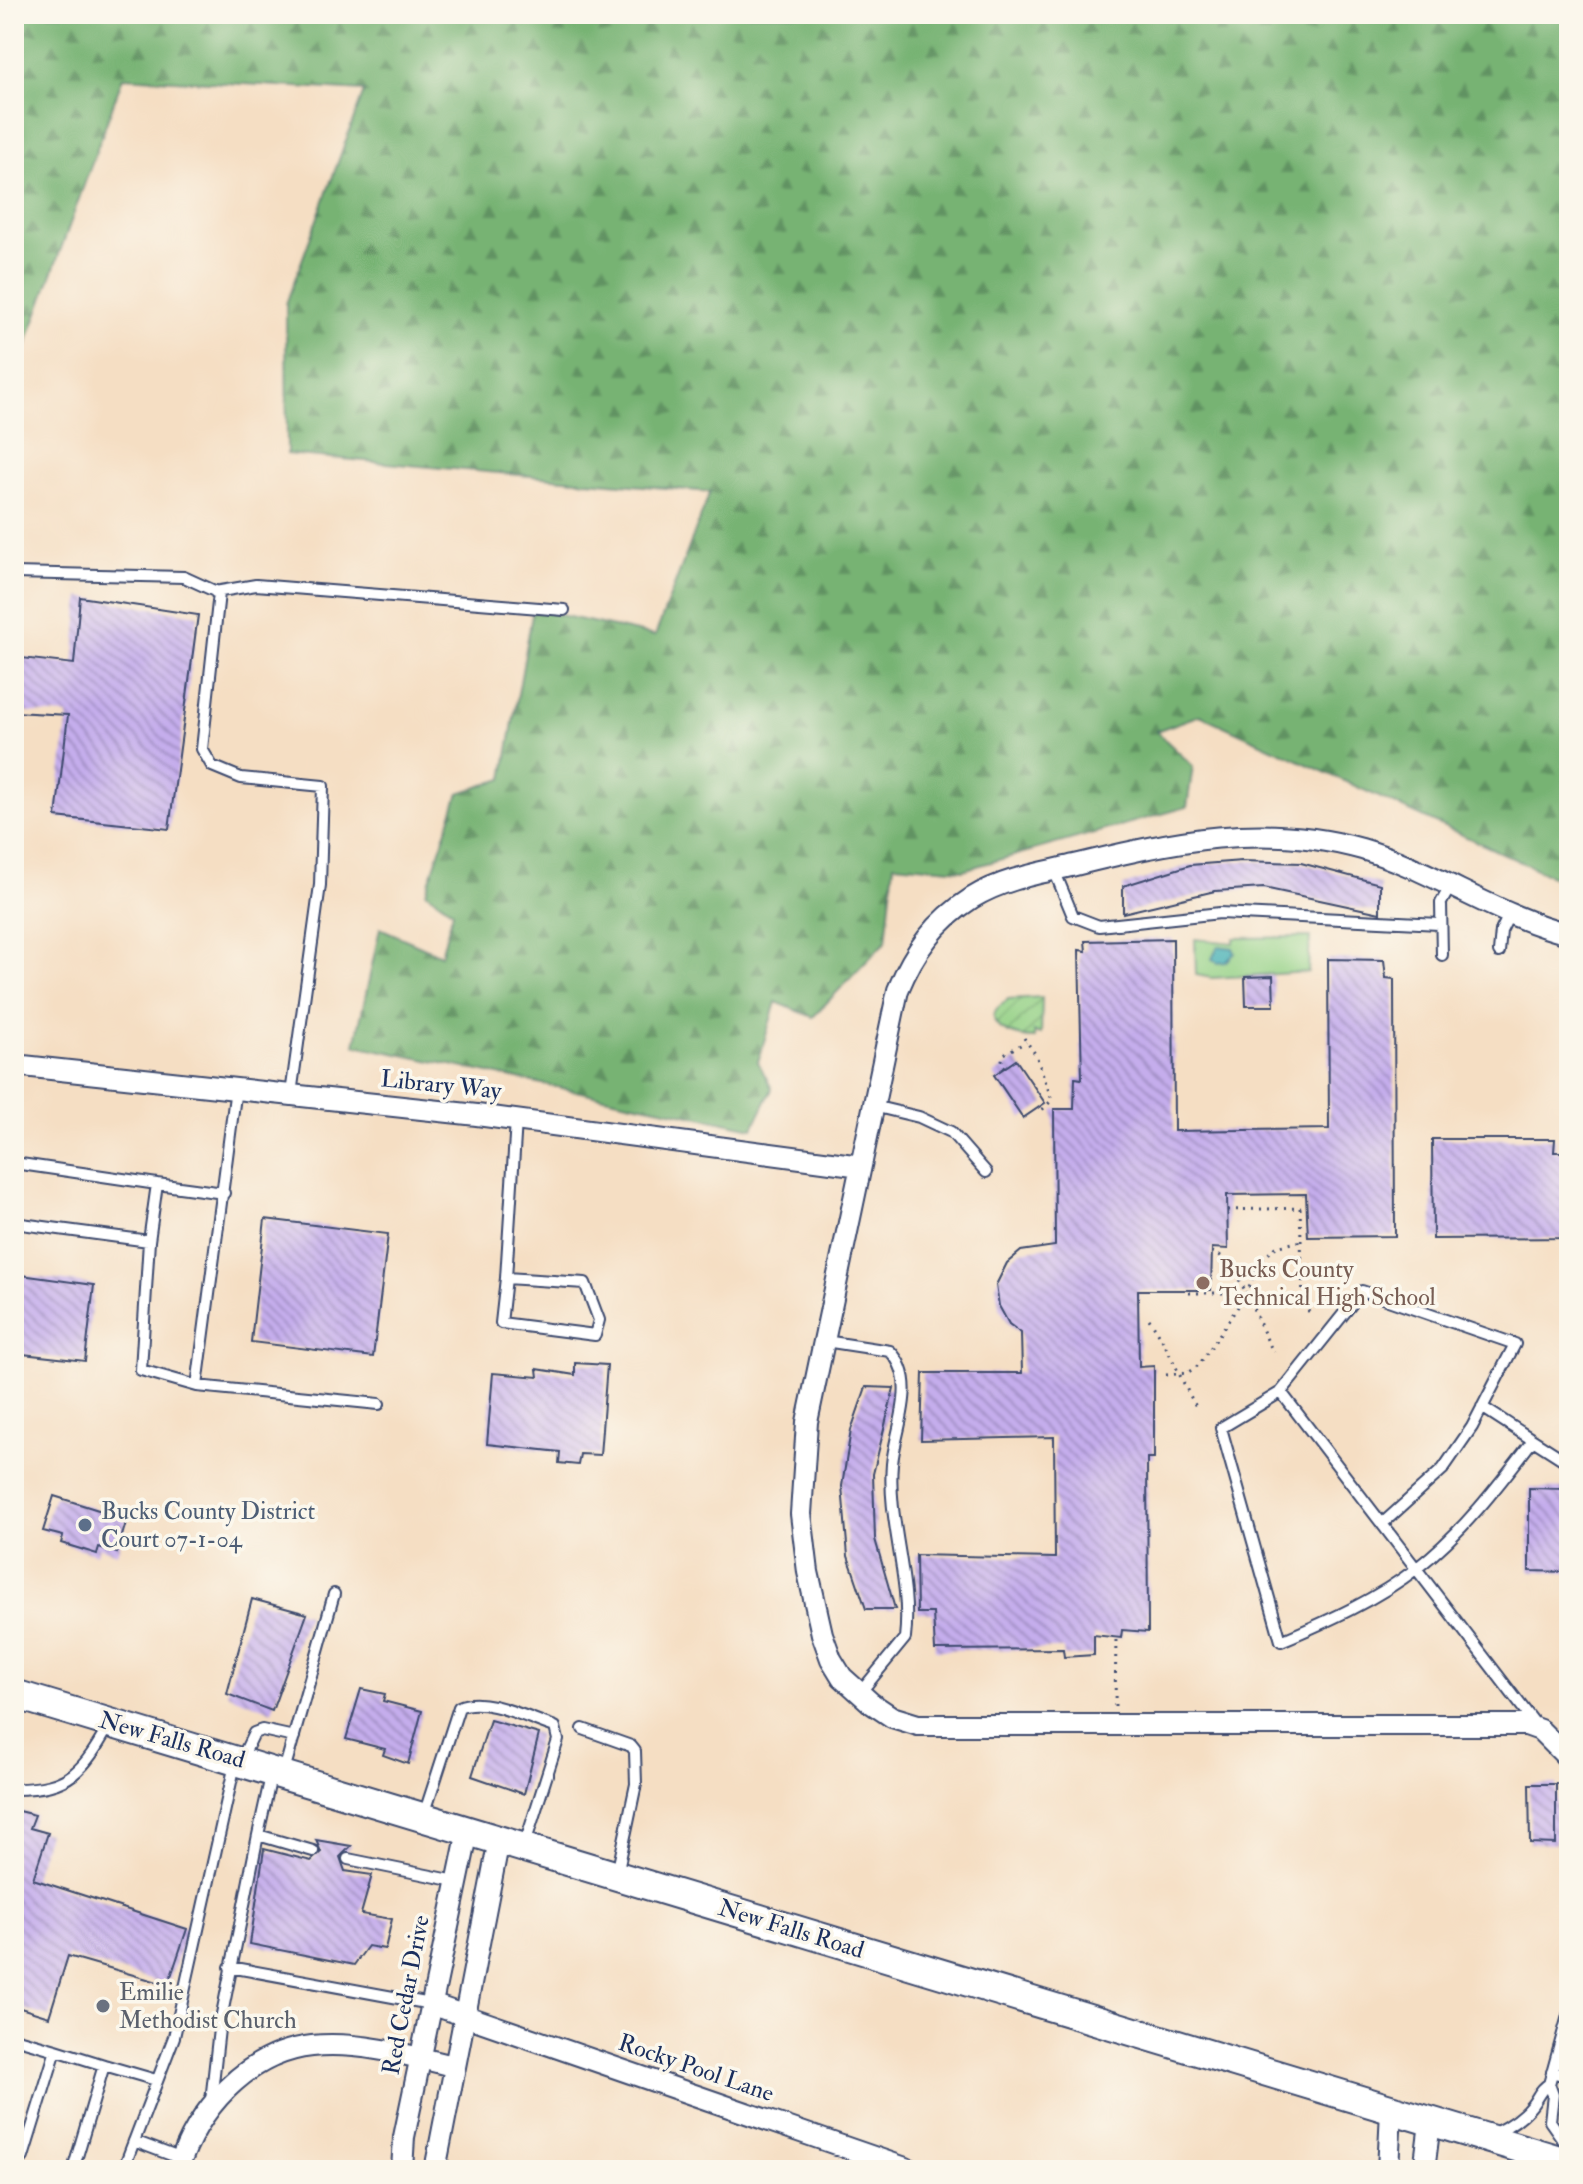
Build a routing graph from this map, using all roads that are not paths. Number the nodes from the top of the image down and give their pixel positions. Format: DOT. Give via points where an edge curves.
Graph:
graph roads {
  1 [pos="14,573"];
  2 [pos="215,592"];
  3 [pos="564,610"];
  4 [pos="1054,870"];
  5 [pos="1451,885"];
  6 [pos="1510,912"];
  7 [pos="1439,924"];
  8 [pos="1569,934"];
  9 [pos="1499,952"];
  10 [pos="1442,955"];
  11 [pos="14,1065"];
  12 [pos="236,1088"];
  13 [pos="291,1094"];
  14 [pos="873,1106"];
  15 [pos="516,1120"];
  16 [pos="14,1163"];
  17 [pos="861,1166"];
  18 [pos="986,1172"];
  19 [pos="157,1184"];
  20 [pos="224,1193"];
  21 [pos="14,1223"];
  22 [pos="149,1241"];
  23 [pos="506,1278"];
  24 [pos="825,1341"];
  25 [pos="197,1386"];
  26 [pos="1281,1392"];
  27 [pos="379,1404"];
  28 [pos="1482,1407"];
  29 [pos="1533,1440"];
  30 [pos="1569,1463"];
  31 [pos="1382,1524"];
  32 [pos="1417,1569"];
  33 [pos="334,1594"];
  34 [pos="14,1694"];
  35 [pos="859,1694"];
  36 [pos="111,1722"];
  37 [pos="583,1729"];
  38 [pos="1540,1730"];
  39 [pos="294,1737"];
  40 [pos="238,1759"];
  41 [pos="1569,1759"];
  42 [pos="278,1772"];
  43 [pos="14,1789"];
  44 [pos="424,1817"];
  45 [pos="468,1831"];
  46 [pos="258,1835"];
  47 [pos="511,1844"];
  48 [pos="313,1851"];
  49 [pos="348,1859"];
  50 [pos="616,1876"];
  51 [pos="456,1881"];
  52 [pos="230,1967"];
  53 [pos="431,2004"];
  54 [pos="1569,2012"];
  55 [pos="464,2016"];
  56 [pos="14,2038"];
  57 [pos="56,2050"];
  58 [pos="420,2058"];
  59 [pos="104,2065"];
  60 [pos="453,2066"];
  61 [pos="1552,2072"];
  62 [pos="1569,2077"];
  63 [pos="156,2080"];
  64 [pos="1549,2084"];
  65 [pos="211,2104"];
  66 [pos="1391,2111"];
  67 [pos="1430,2123"];
  68 [pos="1483,2138"];
  69 [pos="134,2141"];
  70 [pos="1569,2148"];
  71 [pos="1569,2163"];
  72 [pos="180,2165"];
  73 [pos="18,2168"];
  74 [pos="73,2170"];
  75 [pos="123,2170"];
  76 [pos="402,2170"];
  77 [pos="435,2170"];
  78 [pos="911,2170"];
  79 [pos="1388,2170"];
  80 [pos="1424,2170"];
  1 -- 2 [label="lane" via="184,577"];
  2 -- 3 [label="lane" via="256,585"];
  2 -- 13 [label="lane" via="219,593 202,749 212,766 241,778 323,786 320,885"];
  4 -- 5 [label="street" via="1194,838 1269,834 1358,848"];
  4 -- 7 [label="lane" via="1073,916 1099,926 1220,913"];
  4 -- 14 [label="street" via="990,888 935,927 919,947 898,990"];
  5 -- 6 [label="street"];
  5 -- 7 [label="lane" via="1441,903"];
  6 -- 8 [label="street"];
  6 -- 9 [label="lane"];
  7 -- 10 [label="lane"];
  11 -- 12 [label="street, Library Way"];
  12 -- 13 [label="street, Library Way"];
  12 -- 20 [label="lane"];
  13 -- 15 [label="street, Library Way"];
  14 -- 17 [label="street"];
  14 -- 18 [label="lane" via="919,1117 951,1132"];
  15 -- 17 [label="street, Library Way"];
  15 -- 23 [label="lane"];
  16 -- 19 [label="lane"];
  17 -- 24 [label="street"];
  19 -- 20 [label="lane"];
  19 -- 22 [label="lane"];
  20 -- 25 [label="lane"];
  21 -- 22 [label="lane"];
  22 -- 25 [label="lane" via="141,1370"];
  23 -- 23 [label="lane" via="585,1283 599,1320 595,1335 501,1323"];
  24 -- 35 [label="street" via="807,1422 801,1514 822,1634 842,1677"];
  24 -- 35 [label="lane" via="890,1351 902,1367 903,1406 891,1466 905,1638"];
  25 -- 27 [label="lane"];
  26 -- 28 [label="lane" via="1362,1291 1515,1344"];
  26 -- 31 [label="lane"];
  26 -- 32 [label="lane" via="1221,1428 1281,1641"];
  28 -- 29 [label="lane"];
  28 -- 31 [label="lane" via="1443,1469"];
  29 -- 30 [label="lane"];
  29 -- 32 [label="lane" via="1485,1503"];
  31 -- 32 [label="lane"];
  32 -- 38 [label="lane"];
  33 -- 39 [label="lane"];
  34 -- 36 [label="main road, New Falls Road"];
  35 -- 38 [label="street" via="892,1717 936,1727 1482,1723"];
  36 -- 40 [label="main road, New Falls Road"];
  36 -- 43 [label="lane" via="86,1766 65,1782"];
  37 -- 50 [label="lane" via="635,1751 636,1784"];
  38 -- 41 [label="street"];
  39 -- 40 [label="lane" via="254,1733"];
  39 -- 42 [label="lane"];
  40 -- 42 [label="main road, New Falls Road"];
  40 -- 63 [label="lane" via="174,2037"];
  42 -- 44 [label="main road, New Falls Road"];
  42 -- 46 [label="lane"];
  44 -- 45 [label="main road, New Falls Road"];
  44 -- 47 [label="lane" via="459,1707 482,1704 555,1727 558,1740"];
  45 -- 47 [label="main road, New Falls Road"];
  45 -- 51 [label="street, Red Cedar Drive"];
  46 -- 48 [label="lane"];
  46 -- 52 [label="lane"];
  47 -- 50 [label="main road, New Falls Road"];
  47 -- 55 [label="street"];
  49 -- 51 [label="lane"];
  50 -- 66 [label="main road, New Falls Road"];
  51 -- 53 [label="street, Red Cedar Drive"];
  52 -- 53 [label="lane"];
  52 -- 65 [label="lane"];
  53 -- 55 [label="street, Rocky Pool Lane"];
  53 -- 58 [label="street, Red Cedar Drive"];
  54 -- 61 [label="lane"];
  55 -- 60 [label="street"];
  55 -- 78 [label="street, Rocky Pool Lane"];
  56 -- 57 [label="lane"];
  57 -- 59 [label="lane"];
  57 -- 73 [label="lane"];
  58 -- 60 [label="street"];
  58 -- 65 [label="street" via="353,2047 303,2048 248,2072"];
  58 -- 76 [label="street, Red Cedar Drive"];
  59 -- 63 [label="lane"];
  59 -- 74 [label="lane"];
  60 -- 77 [label="street"];
  61 -- 62 [label="lane"];
  61 -- 64 [label="lane"];
  63 -- 69 [label="lane"];
  64 -- 68 [label="lane" via="1521,2117"];
  64 -- 70 [label="lane" via="1550,2121"];
  65 -- 72 [label="street" via="197,2122"];
  66 -- 67 [label="main road, New Falls Road"];
  66 -- 79 [label="street"];
  67 -- 68 [label="main road, New Falls Road"];
  67 -- 80 [label="street"];
  68 -- 71 [label="main road, New Falls Road"];
  69 -- 72 [label="lane"];
  69 -- 75 [label="lane"];
}
